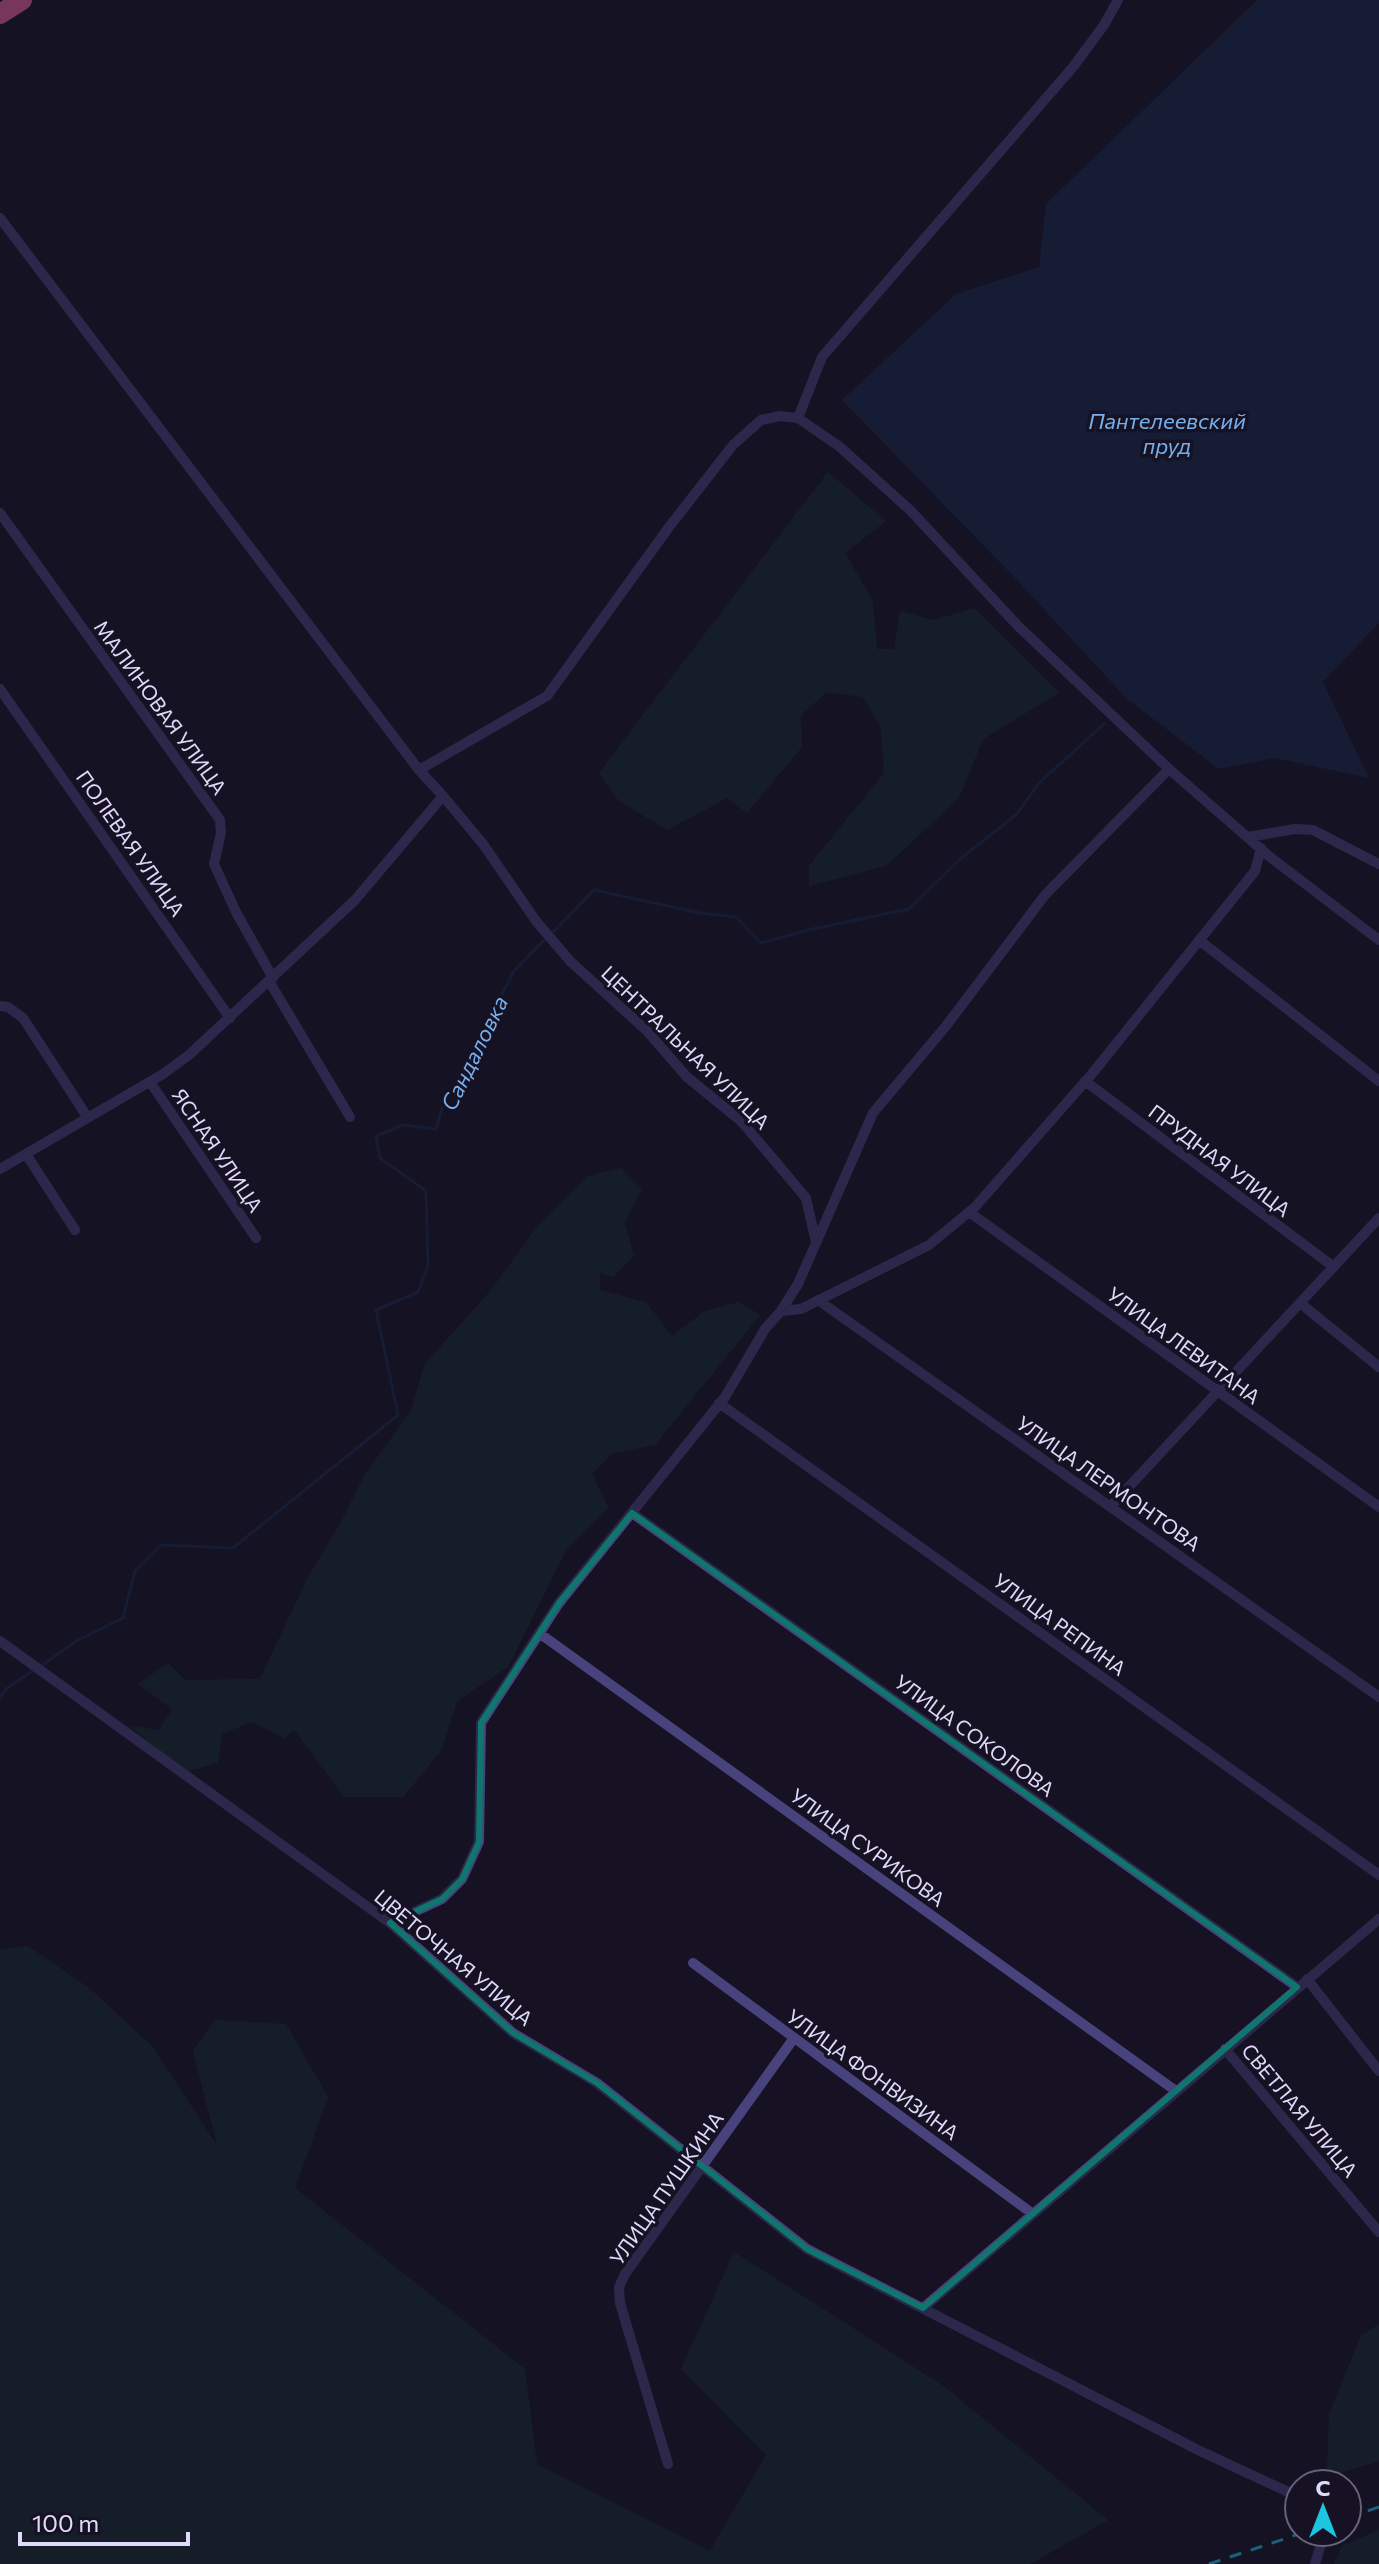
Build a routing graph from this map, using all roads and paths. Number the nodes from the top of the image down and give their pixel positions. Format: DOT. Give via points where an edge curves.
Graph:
graph roads {
  1 [pos="22,0"];
  2 [pos="1118,0"];
  3 [pos="0,14"];
  4 [pos="0,218"];
  5 [pos="798,418"];
  6 [pos="0,513"];
  7 [pos="0,689"];
  8 [pos="1169,769"];
  9 [pos="419,770"];
  10 [pos="443,796"];
  11 [pos="1248,837"];
  12 [pos="1261,848"];
  13 [pos="1379,864"];
  14 [pos="1379,924"];
  15 [pos="1366,929"];
  16 [pos="1199,940"];
  17 [pos="1379,940"];
  18 [pos="271,980"];
  19 [pos="0,1006"];
  20 [pos="230,1018"];
  21 [pos="1085,1081"];
  22 [pos="1379,1081"];
  23 [pos="150,1082"];
  24 [pos="350,1117"];
  25 [pos="88,1118"];
  26 [pos="26,1154"];
  27 [pos="0,1169"];
  28 [pos="969,1212"];
  29 [pos="1379,1218"];
  30 [pos="75,1230"];
  31 [pos="256,1238"];
  32 [pos="816,1244"];
  33 [pos="1334,1267"];
  34 [pos="818,1300"];
  35 [pos="1300,1303"];
  36 [pos="781,1311"];
  37 [pos="1379,1367"];
  38 [pos="1218,1392"];
  39 [pos="719,1403"];
  40 [pos="1111,1506"];
  41 [pos="1379,1507"];
  42 [pos="632,1513"];
  43 [pos="539,1633"];
  44 [pos="0,1641"];
  45 [pos="1379,1697"];
  46 [pos="1379,1875"];
  47 [pos="1379,1919"];
  48 [pos="390,1923"];
  49 [pos="693,1963"];
  50 [pos="1307,1979"];
  51 [pos="1297,1987"];
  52 [pos="794,2038"];
  53 [pos="1225,2049"];
  54 [pos="1379,2071"];
  55 [pos="1176,2091"];
  56 [pos="703,2166"];
  57 [pos="1033,2214"];
  58 [pos="1379,2232"];
  59 [pos="923,2308"];
  60 [pos="668,2464"];
  61 [pos="1283,2490"];
  1 -- 3 [label="highway"];
  2 -- 5 [label="street" via="1073,67 822,357"];
  4 -- 9 [label="street, ЦЕНТРАЛЬНАЯ УЛИЦА"];
  5 -- 8 [label="street" via="840,447 911,511 1019,627"];
  5 -- 9 [label="street" via="761,420 733,445 547,696"];
  6 -- 18 [label="street, МАЛИНОВАЯ УЛИЦА" via="220,820 214,864"];
  7 -- 20 [label="street, ПОЛЕВАЯ УЛИЦА"];
  8 -- 11 [label="street"];
  8 -- 32 [label="street" via="1045,895 873,1113"];
  9 -- 10 [label="street, ЦЕНТРАЛЬНАЯ УЛИЦА"];
  10 -- 18 [label="street" via="355,900"];
  10 -- 32 [label="street, ЦЕНТРАЛЬНАЯ УЛИЦА" via="570,961 647,1031 687,1077 741,1121 806,1198"];
  11 -- 12 [label="street"];
  11 -- 13 [label="street" via="1304,828"];
  12 -- 15 [label="street"];
  12 -- 16 [label="street" via="1255,871"];
  14 -- 15 [label="street"];
  15 -- 17 [label="street"];
  16 -- 21 [label="street"];
  16 -- 22 [label="street"];
  18 -- 20 [label="street"];
  18 -- 24 [label="street, МАЛИНОВАЯ УЛИЦА"];
  19 -- 25 [label="street" via="23,1018"];
  20 -- 23 [label="street"];
  21 -- 28 [label="street"];
  21 -- 33 [label="street, ПРУДНАЯ УЛИЦА"];
  23 -- 25 [label="street"];
  23 -- 31 [label="street, ЯСНАЯ УЛИЦА"];
  25 -- 26 [label="street"];
  26 -- 27 [label="street"];
  26 -- 30 [label="street"];
  28 -- 34 [label="street" via="929,1245"];
  28 -- 38 [label="street, УЛИЦА ЛЕВИТАНА"];
  29 -- 33 [label="street"];
  32 -- 36 [label="street"];
  33 -- 35 [label="street"];
  34 -- 36 [label="street"];
  34 -- 40 [label="street, УЛИЦА ЛЕРМОНТОВА"];
  35 -- 37 [label="street"];
  35 -- 38 [label="street"];
  36 -- 39 [label="street"];
  38 -- 40 [label="street"];
  38 -- 41 [label="street, УЛИЦА ЛЕВИТАНА"];
  39 -- 42 [label="street"];
  39 -- 46 [label="street, УЛИЦА РЕПИНА"];
  40 -- 45 [label="street, УЛИЦА ЛЕРМОНТОВА"];
  42 -- 43 [label="street"];
  42 -- 51 [label="street, УЛИЦА СОКОЛОВА"];
  43 -- 48 [label="street" via="481,1723 479,1842 462,1879 442,1899"];
  43 -- 55 [label="street, УЛИЦА СУРИКОВА"];
  44 -- 48 [label="street, ЦВЕТОЧНАЯ УЛИЦА"];
  47 -- 50 [label="street"];
  48 -- 56 [label="street, ЦВЕТОЧНАЯ УЛИЦА" via="513,2033 597,2083"];
  49 -- 52 [label="street, УЛИЦА ФОНВИЗИНА"];
  50 -- 51 [label="street"];
  50 -- 54 [label="street"];
  51 -- 53 [label="street"];
  52 -- 56 [label="street, УЛИЦА ПУШКИНА"];
  52 -- 57 [label="street, УЛИЦА ФОНВИЗИНА"];
  53 -- 55 [label="street"];
  53 -- 58 [label="street, СВЕТЛАЯ УЛИЦА"];
  55 -- 57 [label="street"];
  56 -- 59 [label="street, ЦВЕТОЧНАЯ УЛИЦА" via="807,2249"];
  56 -- 60 [label="street, УЛИЦА ПУШКИНА" via="619,2287"];
  57 -- 59 [label="street"];
  59 -- 61 [label="street, ЦВЕТОЧНАЯ УЛИЦА"];
}
